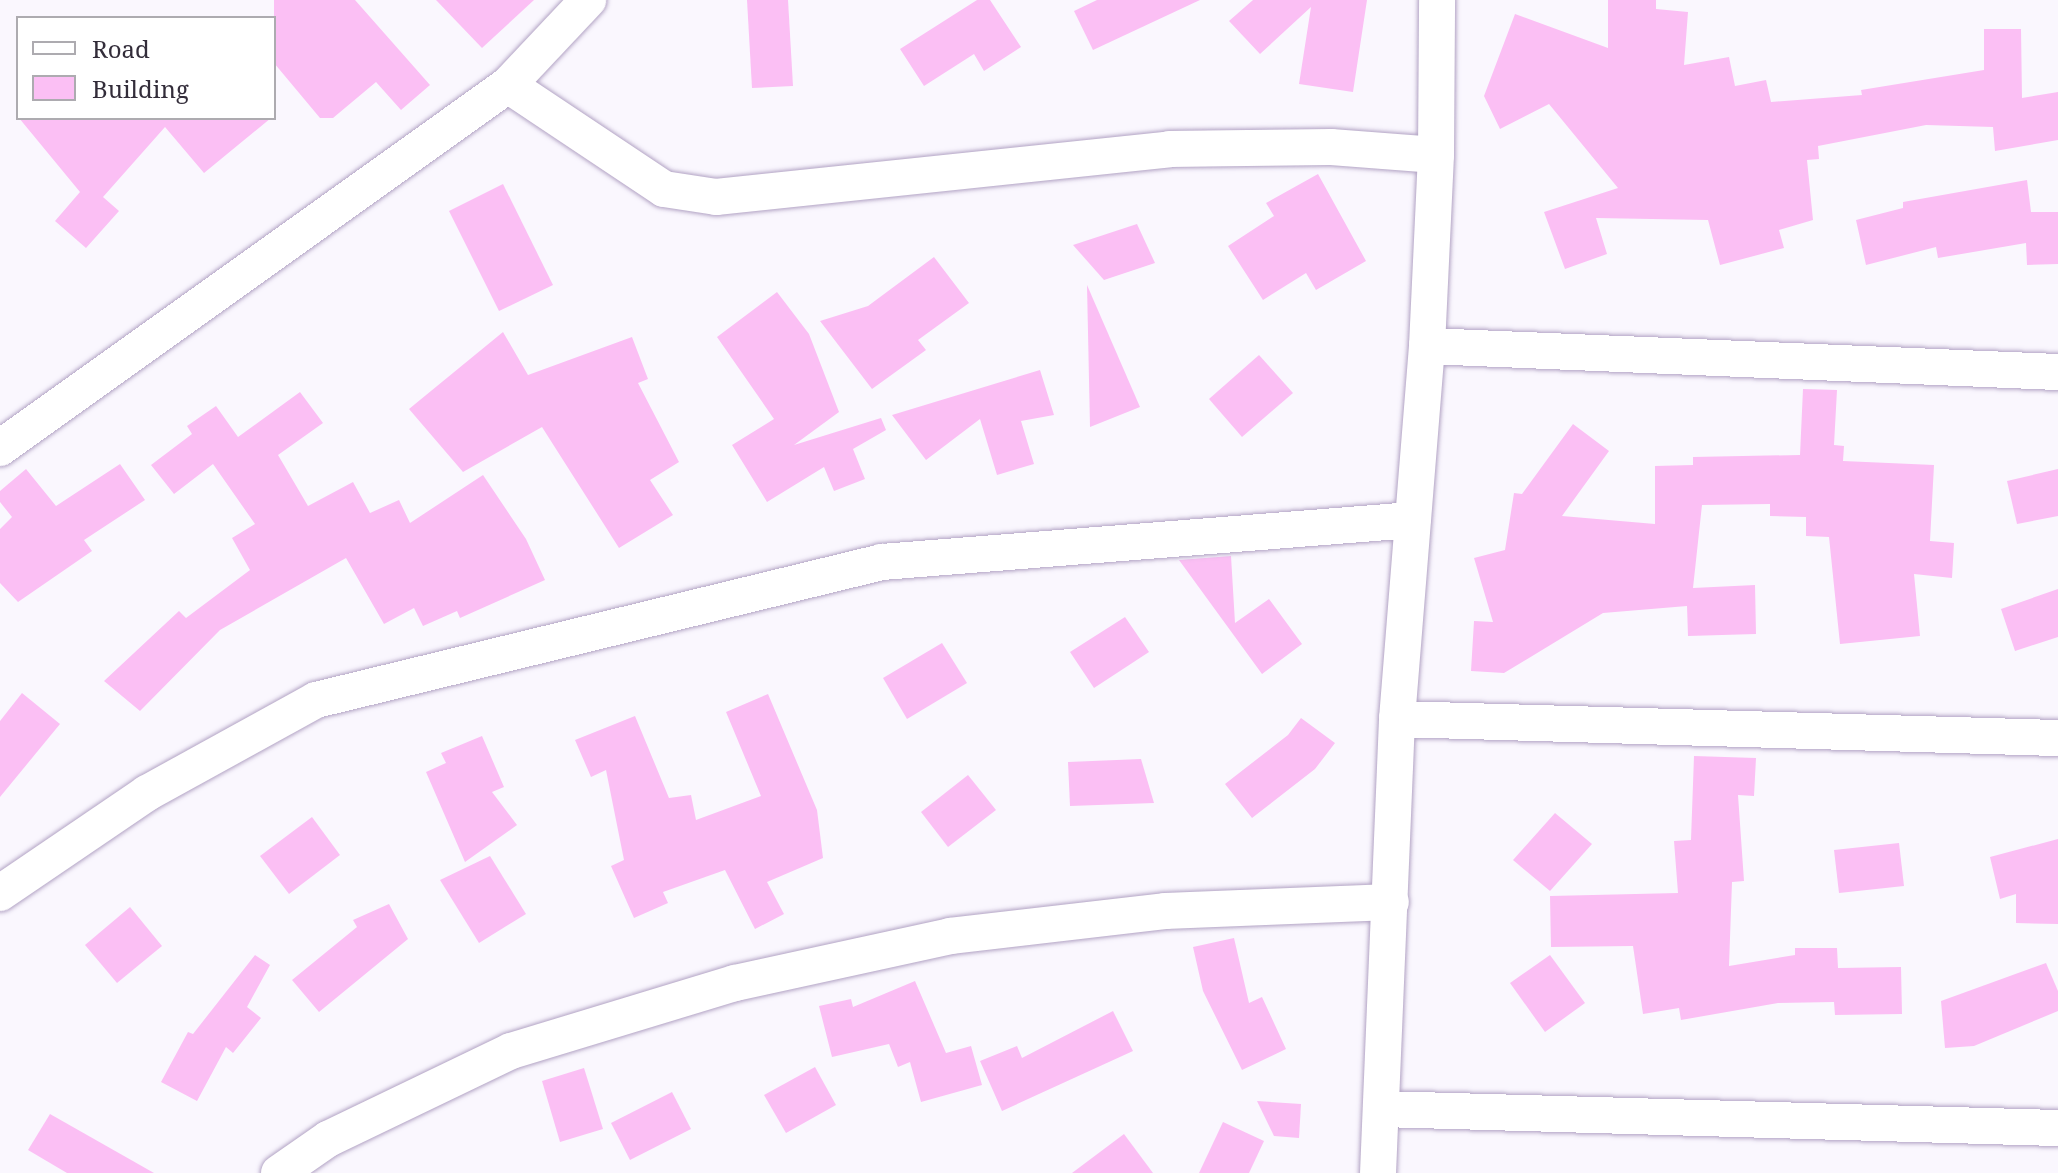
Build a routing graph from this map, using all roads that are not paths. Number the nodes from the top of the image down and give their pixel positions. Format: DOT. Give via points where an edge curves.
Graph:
graph roads {
  1 [pos="588,0"];
  2 [pos="1437,0"];
  3 [pos="508,85"];
  4 [pos="1436,155"];
  5 [pos="1427,346"];
  6 [pos="2058,372"];
  7 [pos="0,448"];
  8 [pos="1412,520"];
  9 [pos="1397,719"];
  10 [pos="2058,738"];
  11 [pos="0,893"];
  12 [pos="1391,902"];
  13 [pos="1381,1109"];
  14 [pos="2058,1128"];
  15 [pos="279,1173"];
  16 [pos="1378,1173"];
  1 -- 3 [label="street"];
  2 -- 4 [label="street"];
  3 -- 4 [label="street" via="664,189 716,197 1169,149 1331,147"];
  3 -- 7 [label="street"];
  4 -- 5 [label="street"];
  5 -- 6 [label="street"];
  5 -- 8 [label="street"];
  8 -- 9 [label="street"];
  8 -- 11 [label="street" via="882,562 316,700 147,793"];
  9 -- 10 [label="street"];
  9 -- 12 [label="street"];
  12 -- 13 [label="street"];
  12 -- 15 [label="street" via="1165,911 950,936 735,983 511,1051 328,1139"];
  13 -- 14 [label="street"];
  13 -- 16 [label="street"];
}
